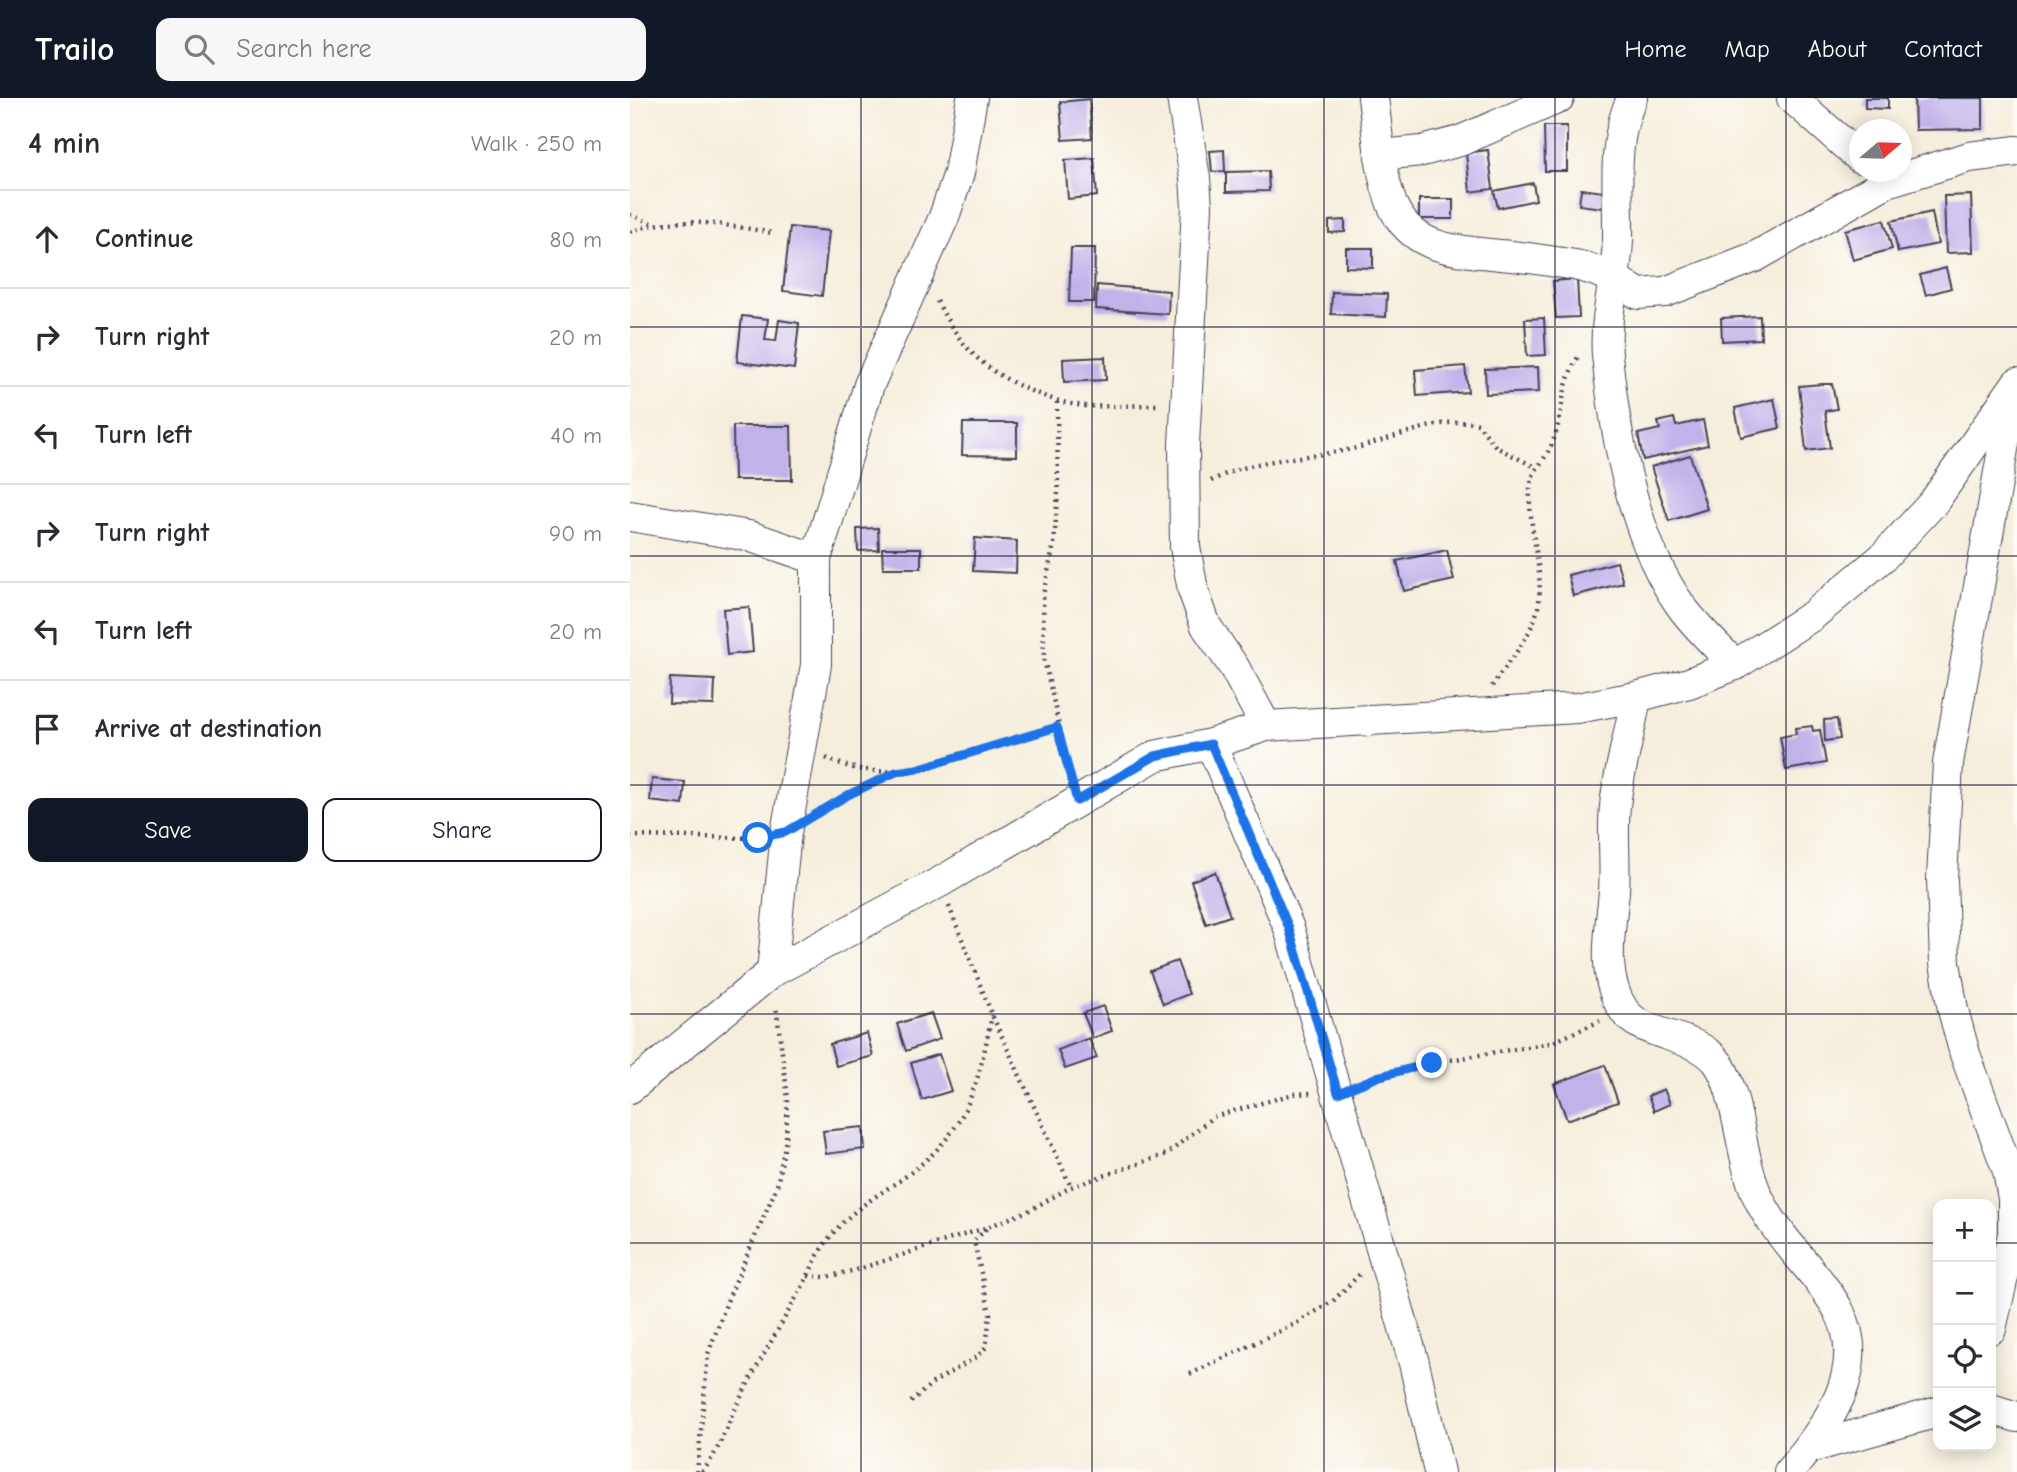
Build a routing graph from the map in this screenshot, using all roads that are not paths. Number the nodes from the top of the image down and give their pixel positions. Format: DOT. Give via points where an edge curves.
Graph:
graph roads {
  1 [pos="972,98"];
  2 [pos="1182,98"];
  3 [pos="1373,98"];
  4 [pos="1559,98"];
  5 [pos="1632,98"];
  6 [pos="1792,98"];
  7 [pos="1849,148"];
  8 [pos="2017,151"];
  9 [pos="1380,155"];
  10 [pos="1912,170"];
  11 [pos="1873,182"];
  12 [pos="1627,286"];
  13 [pos="2015,385"];
  14 [pos="630,516"];
  15 [pos="816,559"];
  16 [pos="1735,665"];
  17 [pos="1636,697"];
  18 [pos="1266,726"];
  19 [pos="1211,744"];
  20 [pos="772,972"];
  21 [pos="630,1088"];
  22 [pos="1992,1325"];
  23 [pos="1996,1411"];
  24 [pos="1933,1413"];
  25 [pos="2017,1417"];
  26 [pos="1809,1448"];
  27 [pos="1439,1472"];
  28 [pos="1789,1472"];
  1 -- 15 [label="street" via="959,173 869,385"];
  2 -- 18 [label="street" via="1197,207 1185,547 1206,626"];
  3 -- 9 [label="street"];
  4 -- 9 [label="street" via="1460,141"];
  5 -- 12 [label="street" via="1617,156"];
  6 -- 7 [label="street"];
  8 -- 10 [label="street"];
  9 -- 12 [label="street" via="1393,206 1407,229 1435,247 1578,266"];
  11 -- 12 [label="street" via="1755,257 1665,292"];
  12 -- 16 [label="street" via="1609,324 1607,354 1624,456 1647,540 1659,571 1682,607"];
  13 -- 16 [label="street" via="1933,503 1883,557 1812,616"];
  13 -- 22 [label="street" via="1948,763 1942,879 1945,963 1954,1010 2013,1198 2013,1234"];
  14 -- 15 [label="street" via="749,536"];
  15 -- 20 [label="street" via="816,665 786,832"];
  16 -- 17 [label="street"];
  17 -- 18 [label="street" via="1577,708"];
  17 -- 26 [label="street" via="1616,805 1614,893 1608,926 1612,977 1623,1010 1641,1024 1700,1047 1718,1063 1759,1199 1839,1312 1847,1339 1846,1381 1841,1399"];
  18 -- 19 [label="street"];
  19 -- 20 [label="street" via="1155,756 940,882"];
  19 -- 27 [label="street" via="1289,928 1414,1363"];
  20 -- 21 [label="street"];
  23 -- 25 [label="street"];
  24 -- 26 [label="street"];
  26 -- 28 [label="street"];
}
